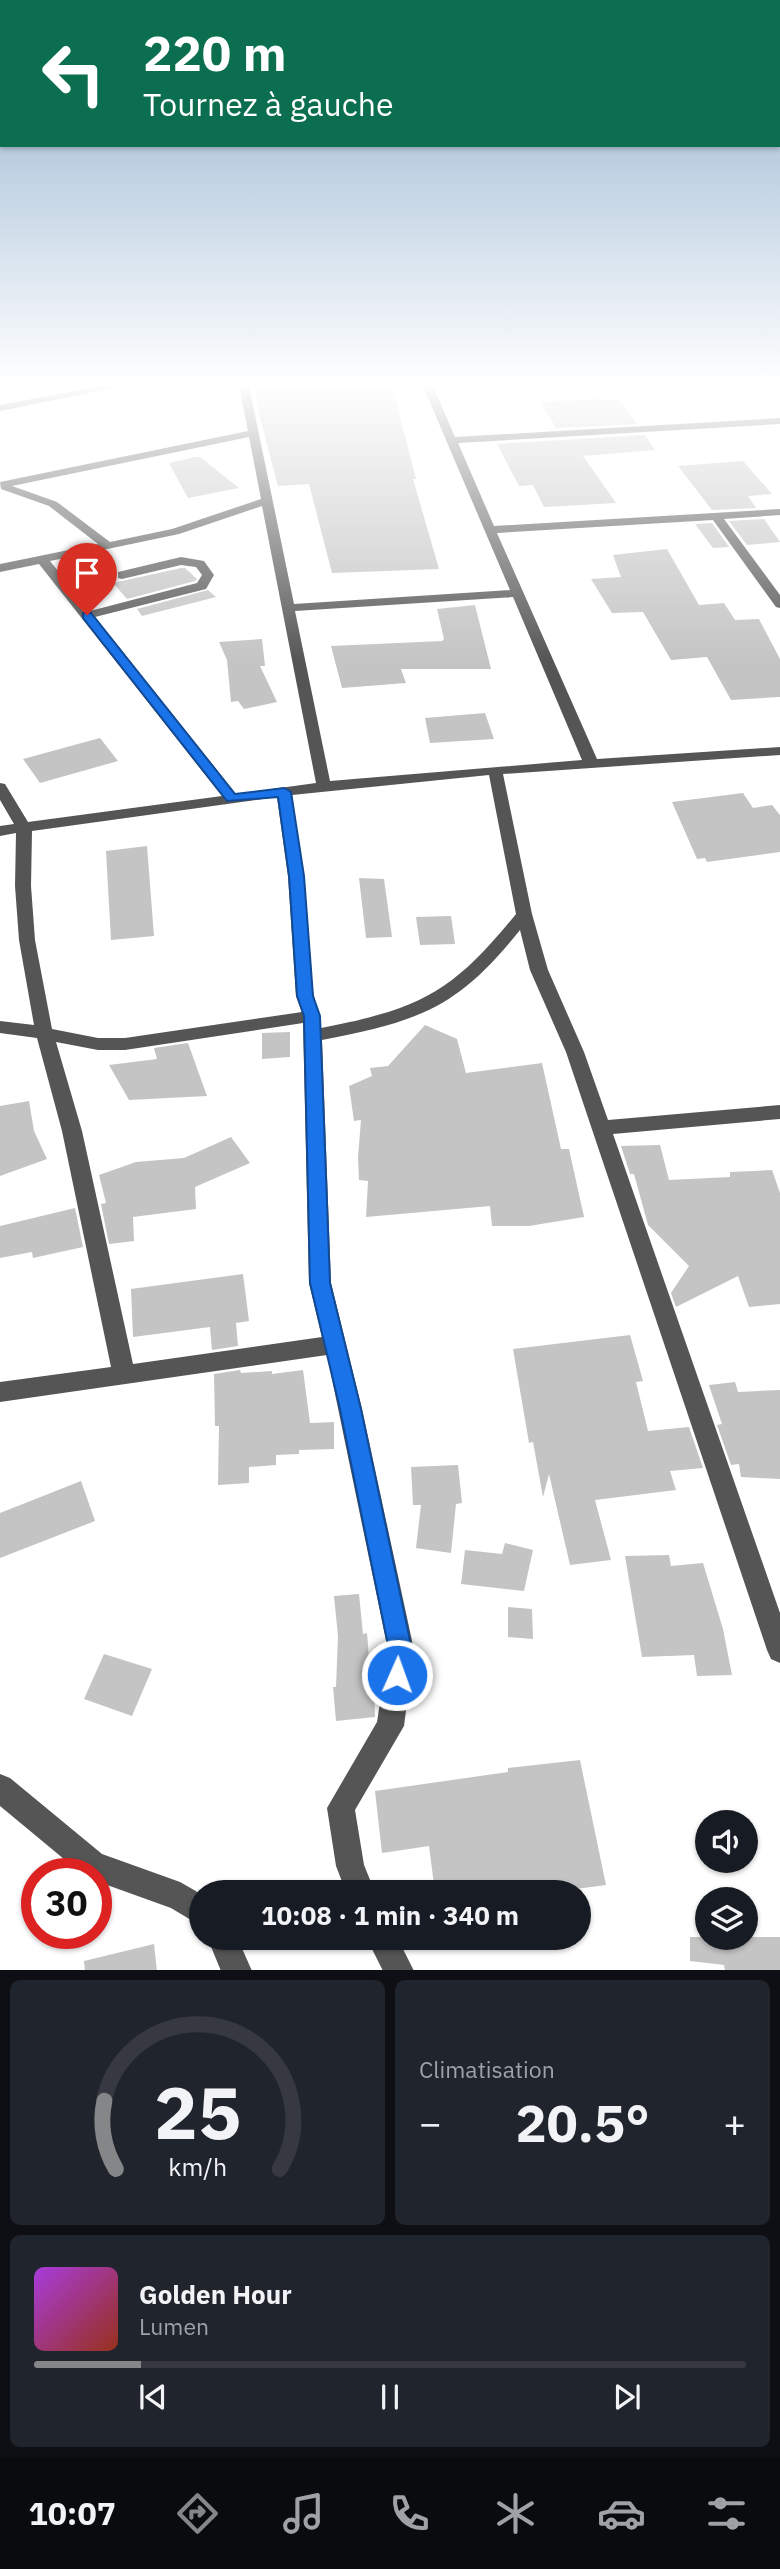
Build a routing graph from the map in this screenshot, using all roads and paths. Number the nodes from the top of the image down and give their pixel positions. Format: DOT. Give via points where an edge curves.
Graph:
graph roads {
  1 [pos="34,478"];
  2 [pos="262,478"];
  3 [pos="467,478"];
  4 [pos="0,485"];
  5 [pos="266,501"];
  6 [pos="780,512"];
  7 [pos="716,516"];
  8 [pos="490,530"];
  9 [pos="107,545"];
  10 [pos="42,559"];
  11 [pos="0,568"];
  12 [pos="122,575"];
  13 [pos="517,593"];
  14 [pos="780,604"];
  15 [pos="288,608"];
  16 [pos="87,615"];
  17 [pos="780,751"];
  18 [pos="592,765"];
  19 [pos="495,770"];
  20 [pos="324,786"];
  21 [pos="0,787"];
  22 [pos="284,792"];
  23 [pos="232,798"];
  24 [pos="24,828"];
  25 [pos="0,831"];
  26 [pos="524,914"];
  27 [pos="312,1026"];
  28 [pos="0,1027"];
  29 [pos="44,1032"];
  30 [pos="780,1112"];
  31 [pos="601,1128"];
  32 [pos="334,1345"];
  33 [pos="124,1373"];
  34 [pos="0,1392"];
  35 [pos="780,1650"];
  36 [pos="0,1788"];
  37 [pos="356,1880"];
  38 [pos="189,1903"];
  39 [pos="228,1950"];
  40 [pos="388,1950"];
  41 [pos="237,1970"];
  42 [pos="399,1970"];
  1 -- 4 [label="street"];
  2 -- 5 [label="street"];
  3 -- 8 [label="street"];
  4 -- 9 [label="street" via="53,504"];
  5 -- 9 [label="street" via="191,528"];
  5 -- 15 [label="street"];
  6 -- 7 [label="street"];
  7 -- 8 [label="street"];
  7 -- 14 [label="street"];
  8 -- 13 [label="street"];
  9 -- 10 [label="street"];
  10 -- 11 [label="street"];
  10 -- 16 [label="street"];
  12 -- 16 [label="street" via="181,561 200,564 208,575 202,586"];
  13 -- 15 [label="street"];
  13 -- 18 [label="street"];
  15 -- 20 [label="street"];
  16 -- 23 [label="street"];
  17 -- 18 [label="street"];
  18 -- 19 [label="street"];
  19 -- 20 [label="street"];
  19 -- 26 [label="street"];
  20 -- 22 [label="street"];
  21 -- 24 [label="street"];
  22 -- 23 [label="street"];
  22 -- 27 [label="street"];
  23 -- 24 [label="street"];
  24 -- 25 [label="street"];
  24 -- 29 [label="street" via="27,940"];
  26 -- 27 [label="street" via="458,985 418,1009 366,1026"];
  26 -- 31 [label="street" via="539,970 575,1052"];
  27 -- 29 [label="street" via="125,1044 97,1044"];
  27 -- 32 [label="street" via="320,1283"];
  28 -- 29 [label="street"];
  29 -- 33 [label="street" via="72,1131"];
  30 -- 31 [label="street"];
  31 -- 35 [label="street"];
  32 -- 33 [label="street"];
  32 -- 37 [label="street" via="401,1650 390,1726 341,1808"];
  33 -- 34 [label="street"];
  36 -- 38 [label="street" via="93,1866"];
  39 -- 41 [label="street"];
  40 -- 42 [label="street"];
}
